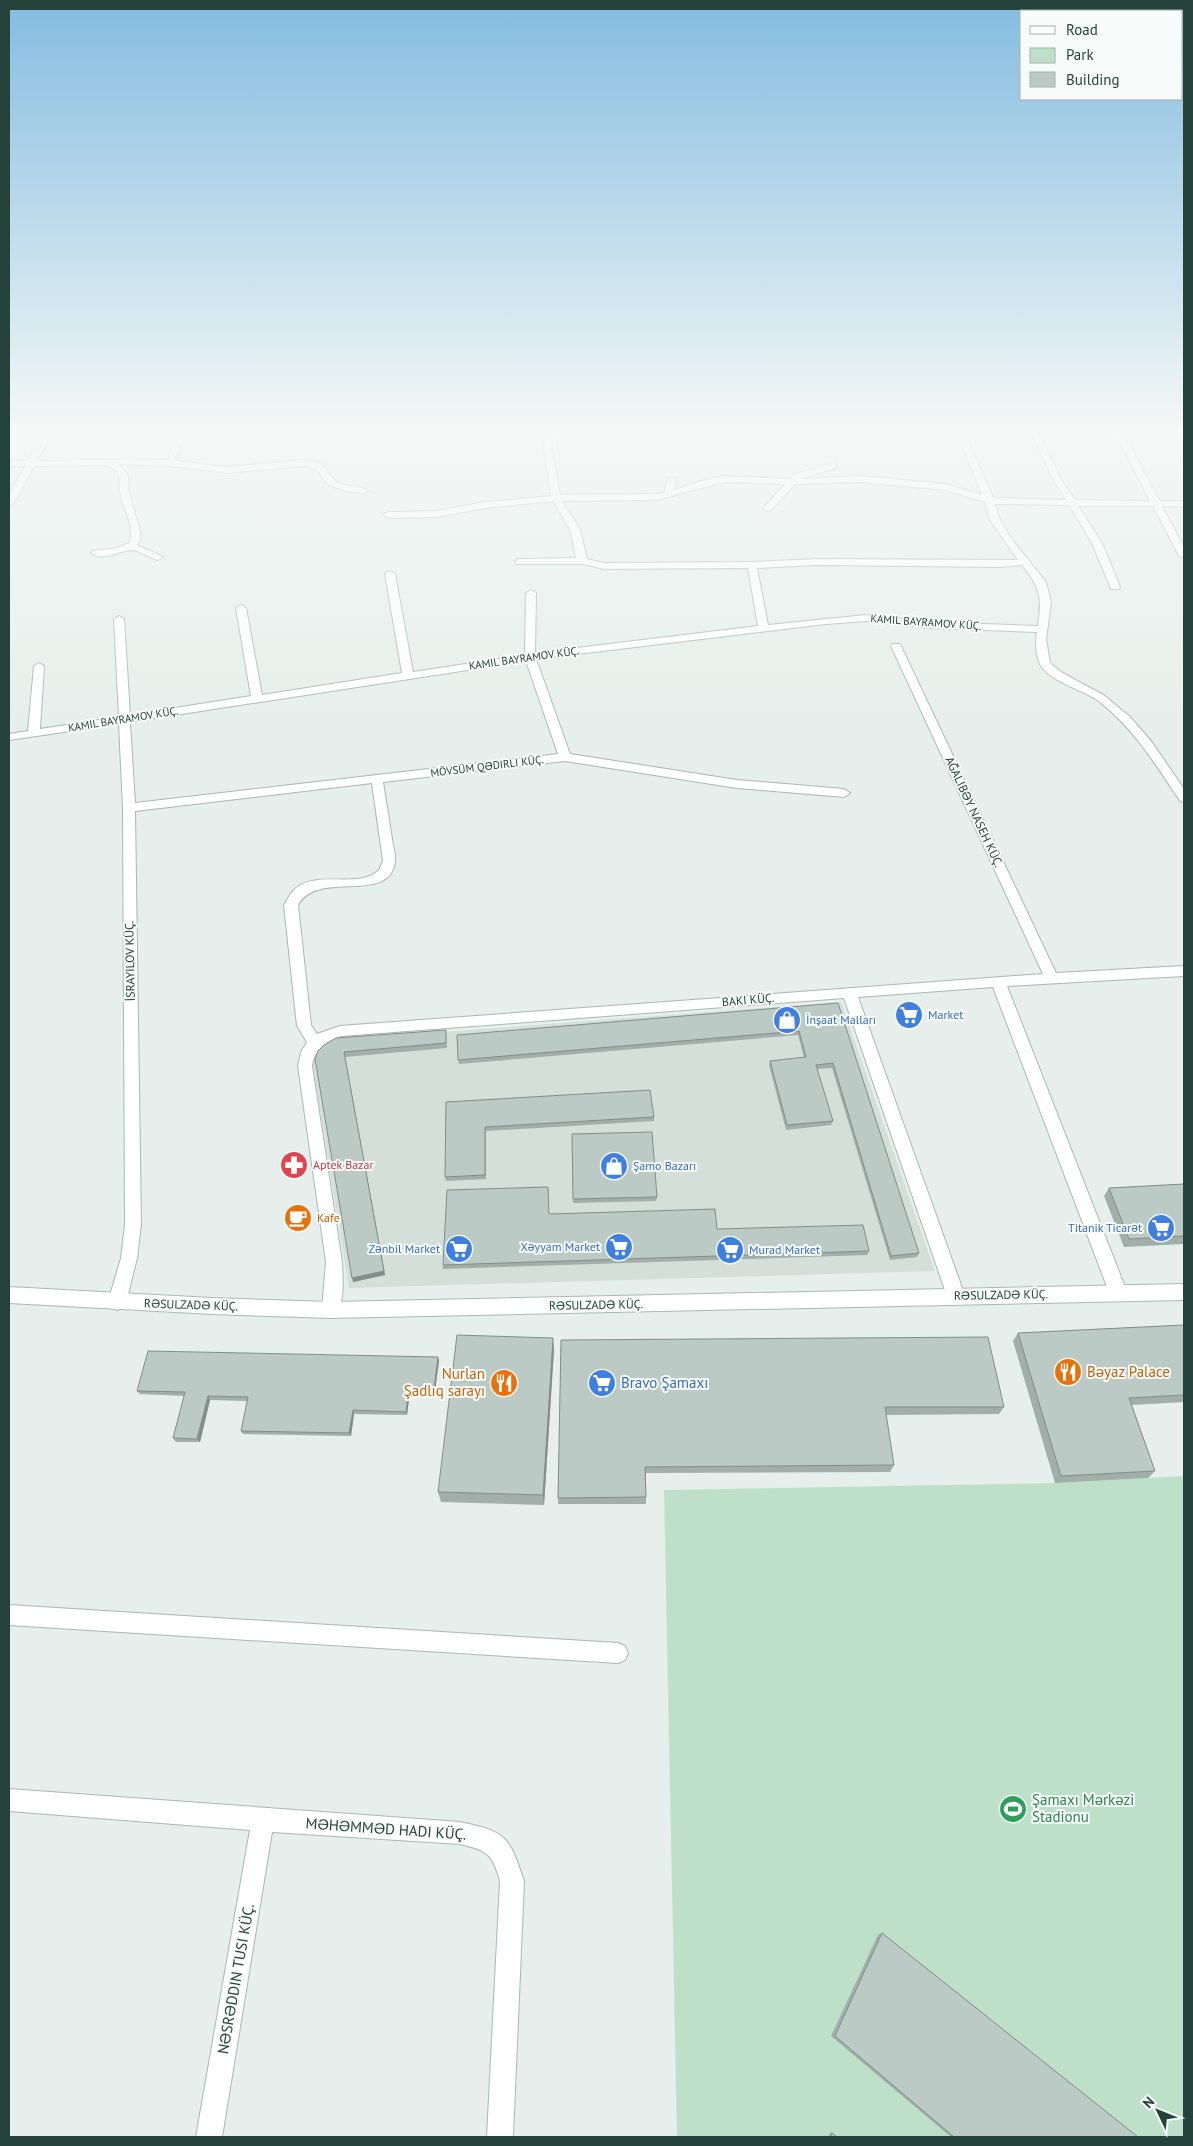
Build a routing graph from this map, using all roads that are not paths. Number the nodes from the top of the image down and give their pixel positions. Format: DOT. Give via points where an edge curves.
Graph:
graph roads {
  1 [pos="135,527"];
  2 [pos="574,527"];
  3 [pos="999,527"];
  4 [pos="1088,527"];
  5 [pos="1169,527"];
  6 [pos="130,546"];
  7 [pos="96,553"];
  8 [pos="1184,556"];
  9 [pos="158,557"];
  10 [pos="583,561"];
  11 [pos="519,562"];
  12 [pos="1025,562"];
  13 [pos="752,565"];
  14 [pos="390,574"];
  15 [pos="1115,587"];
  16 [pos="532,593"];
  17 [pos="241,608"];
  18 [pos="118,619"];
  19 [pos="764,629"];
  20 [pos="1042,629"];
  21 [pos="896,646"];
  22 [pos="530,657"];
  23 [pos="38,666"];
  24 [pos="408,674"];
  25 [pos="257,699"];
  26 [pos="123,719"];
  27 [pos="34,733"];
  28 [pos="9,737"];
  29 [pos="565,757"];
  30 [pos="376,779"];
  31 [pos="844,793"];
  32 [pos="1184,798"];
  33 [pos="129,808"];
  34 [pos="1184,971"];
  35 [pos="1051,978"];
  36 [pos="998,982"];
  37 [pos="849,992"];
  38 [pos="315,1042"];
  39 [pos="1118,1292"];
  40 [pos="1184,1292"];
  41 [pos="9,1295"];
  42 [pos="956,1296"];
  43 [pos="117,1302"];
  44 [pos="331,1310"];
  45 [pos="9,1615"];
  46 [pos="618,1653"];
  47 [pos="9,1800"];
  48 [pos="263,1820"];
  49 [pos="209,2137"];
  50 [pos="500,2137"];
  1 -- 6 [label="street" via="135,541"];
  2 -- 10 [label="street"];
  3 -- 12 [label="street"];
  4 -- 15 [label="street" via="1098,543"];
  5 -- 8 [label="street"];
  6 -- 7 [label="street" via="114,552"];
  6 -- 9 [label="street"];
  10 -- 11 [label="street"];
  10 -- 13 [label="street" via="604,566"];
  12 -- 13 [label="street"];
  12 -- 20 [label="street" via="1044,591 1046,602"];
  13 -- 19 [label="street"];
  14 -- 24 [label="street"];
  16 -- 22 [label="street"];
  17 -- 25 [label="street"];
  18 -- 26 [label="street"];
  19 -- 20 [label="street, KAMIL BAYRAMOV KÜÇ." via="866,618"];
  19 -- 22 [label="street, KAMIL BAYRAMOV KÜÇ."];
  20 -- 32 [label="street" via="1045,664 1100,697 1125,718 1147,742"];
  21 -- 35 [label="street, AĞALIBƏY NASEH KÜÇ."];
  22 -- 24 [label="street, KAMIL BAYRAMOV KÜÇ."];
  22 -- 29 [label="street"];
  23 -- 27 [label="street"];
  24 -- 25 [label="street, KAMIL BAYRAMOV KÜÇ."];
  25 -- 26 [label="street, KAMIL BAYRAMOV KÜÇ."];
  26 -- 27 [label="street, KAMIL BAYRAMOV KÜÇ."];
  26 -- 33 [label="street"];
  27 -- 28 [label="street, KAMIL BAYRAMOV KÜÇ."];
  29 -- 30 [label="street, MÖVSÜM QƏDIRLI KÜÇ."];
  29 -- 31 [label="street, MÖVSÜM QƏDIRLI KÜÇ." via="737,784"];
  30 -- 33 [label="street, MÖVSÜM QƏDIRLI KÜÇ."];
  30 -- 38 [label="street" via="389,861 385,872 379,878 305,888 294,896 291,904 300,1008 304,1026"];
  33 -- 43 [label="street" via="133,1225 130,1258"];
  34 -- 35 [label="street"];
  35 -- 36 [label="street"];
  36 -- 37 [label="street"];
  36 -- 39 [label="street"];
  37 -- 38 [label="street" via="340,1031"];
  37 -- 42 [label="street"];
  38 -- 44 [label="street" via="306,1056 305,1066 334,1262"];
  39 -- 40 [label="street, RƏSULZADƏ KÜÇ."];
  39 -- 42 [label="street, RƏSULZADƏ KÜÇ."];
  41 -- 43 [label="street, RƏSULZADƏ KÜÇ."];
  42 -- 44 [label="street, RƏSULZADƏ KÜÇ."];
  43 -- 44 [label="street, RƏSULZADƏ KÜÇ."];
  45 -- 46 [label="street"];
  47 -- 48 [label="street, MƏHƏMMƏD HADI KÜÇ."];
  48 -- 49 [label="street, NƏSRƏDDIN TUSI KÜÇ."];
  48 -- 50 [label="street, MƏHƏMMƏD HADI KÜÇ." via="460,1833 486,1839 503,1853 512,1880"];
}
